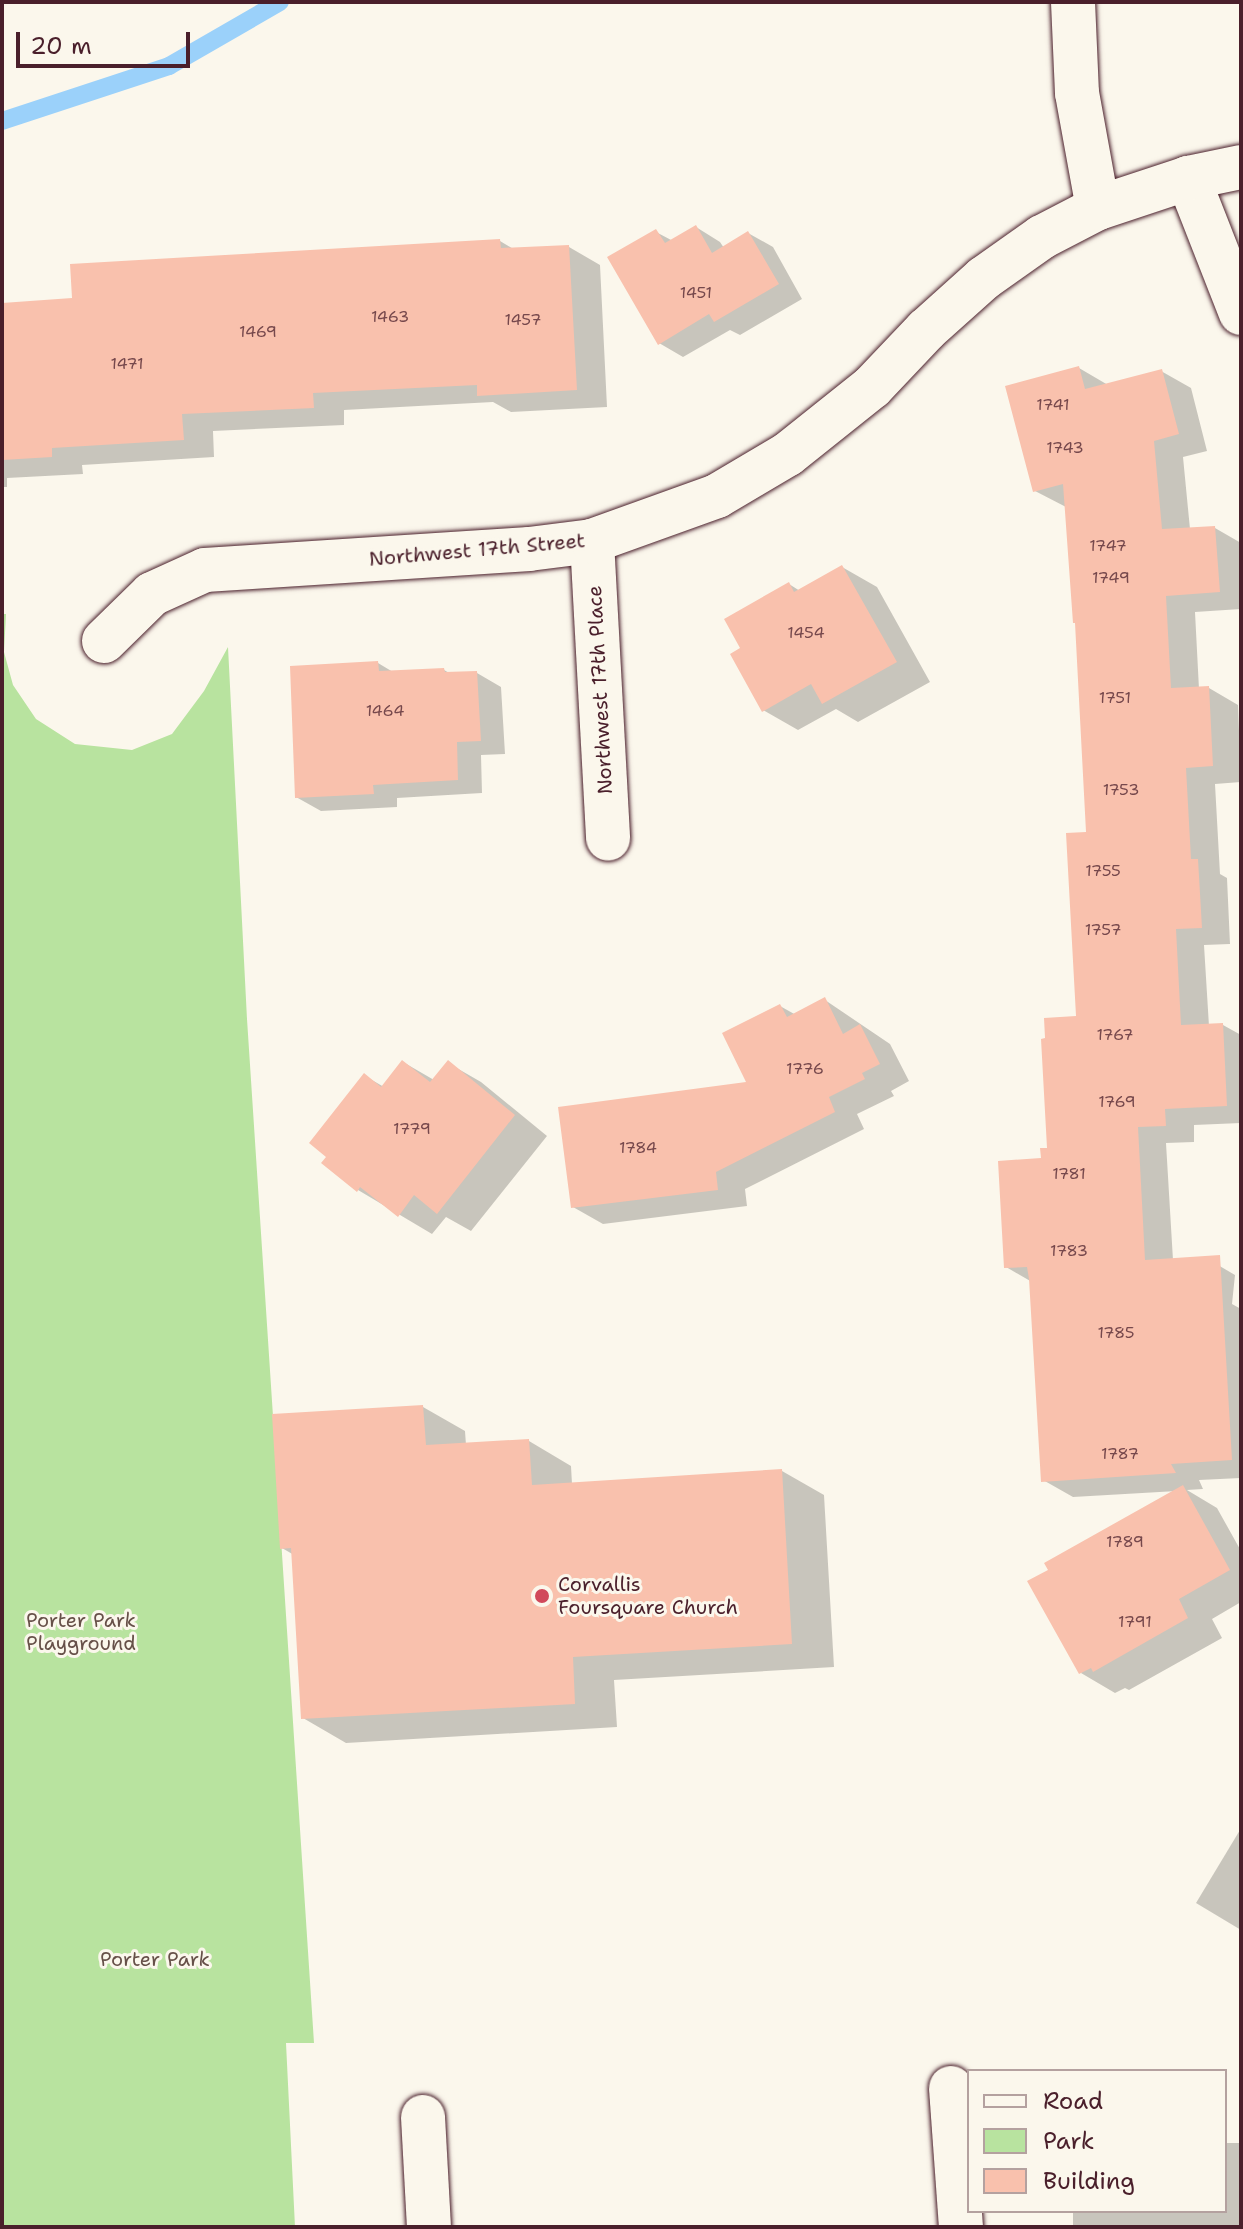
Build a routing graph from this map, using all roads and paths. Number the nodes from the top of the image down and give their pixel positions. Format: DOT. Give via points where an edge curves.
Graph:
graph roads {
  1 [pos="1073,2"];
  2 [pos="1241,167"];
  3 [pos="1188,178"];
  4 [pos="1098,208"];
  5 [pos="1241,313"];
  6 [pos="592,541"];
  7 [pos="104,641"];
  8 [pos="608,839"];
  9 [pos="951,2088"];
  10 [pos="423,2117"];
  11 [pos="429,2227"];
  12 [pos="961,2227"];
  1 -- 4 [label="street" via="1077,93"];
  2 -- 3 [label="street, Northwest 17th Street"];
  3 -- 4 [label="street, Northwest 17th Street"];
  3 -- 5 [label="street"];
  4 -- 6 [label="street, Northwest 17th Street" via="1042,237 984,278 872,387 788,454 717,496"];
  6 -- 7 [label="street, Northwest 17th Street" via="205,570 152,594"];
  6 -- 8 [label="street, Northwest 17th Place"];
  9 -- 12 [label="street"];
  10 -- 11 [label="street"];
}
